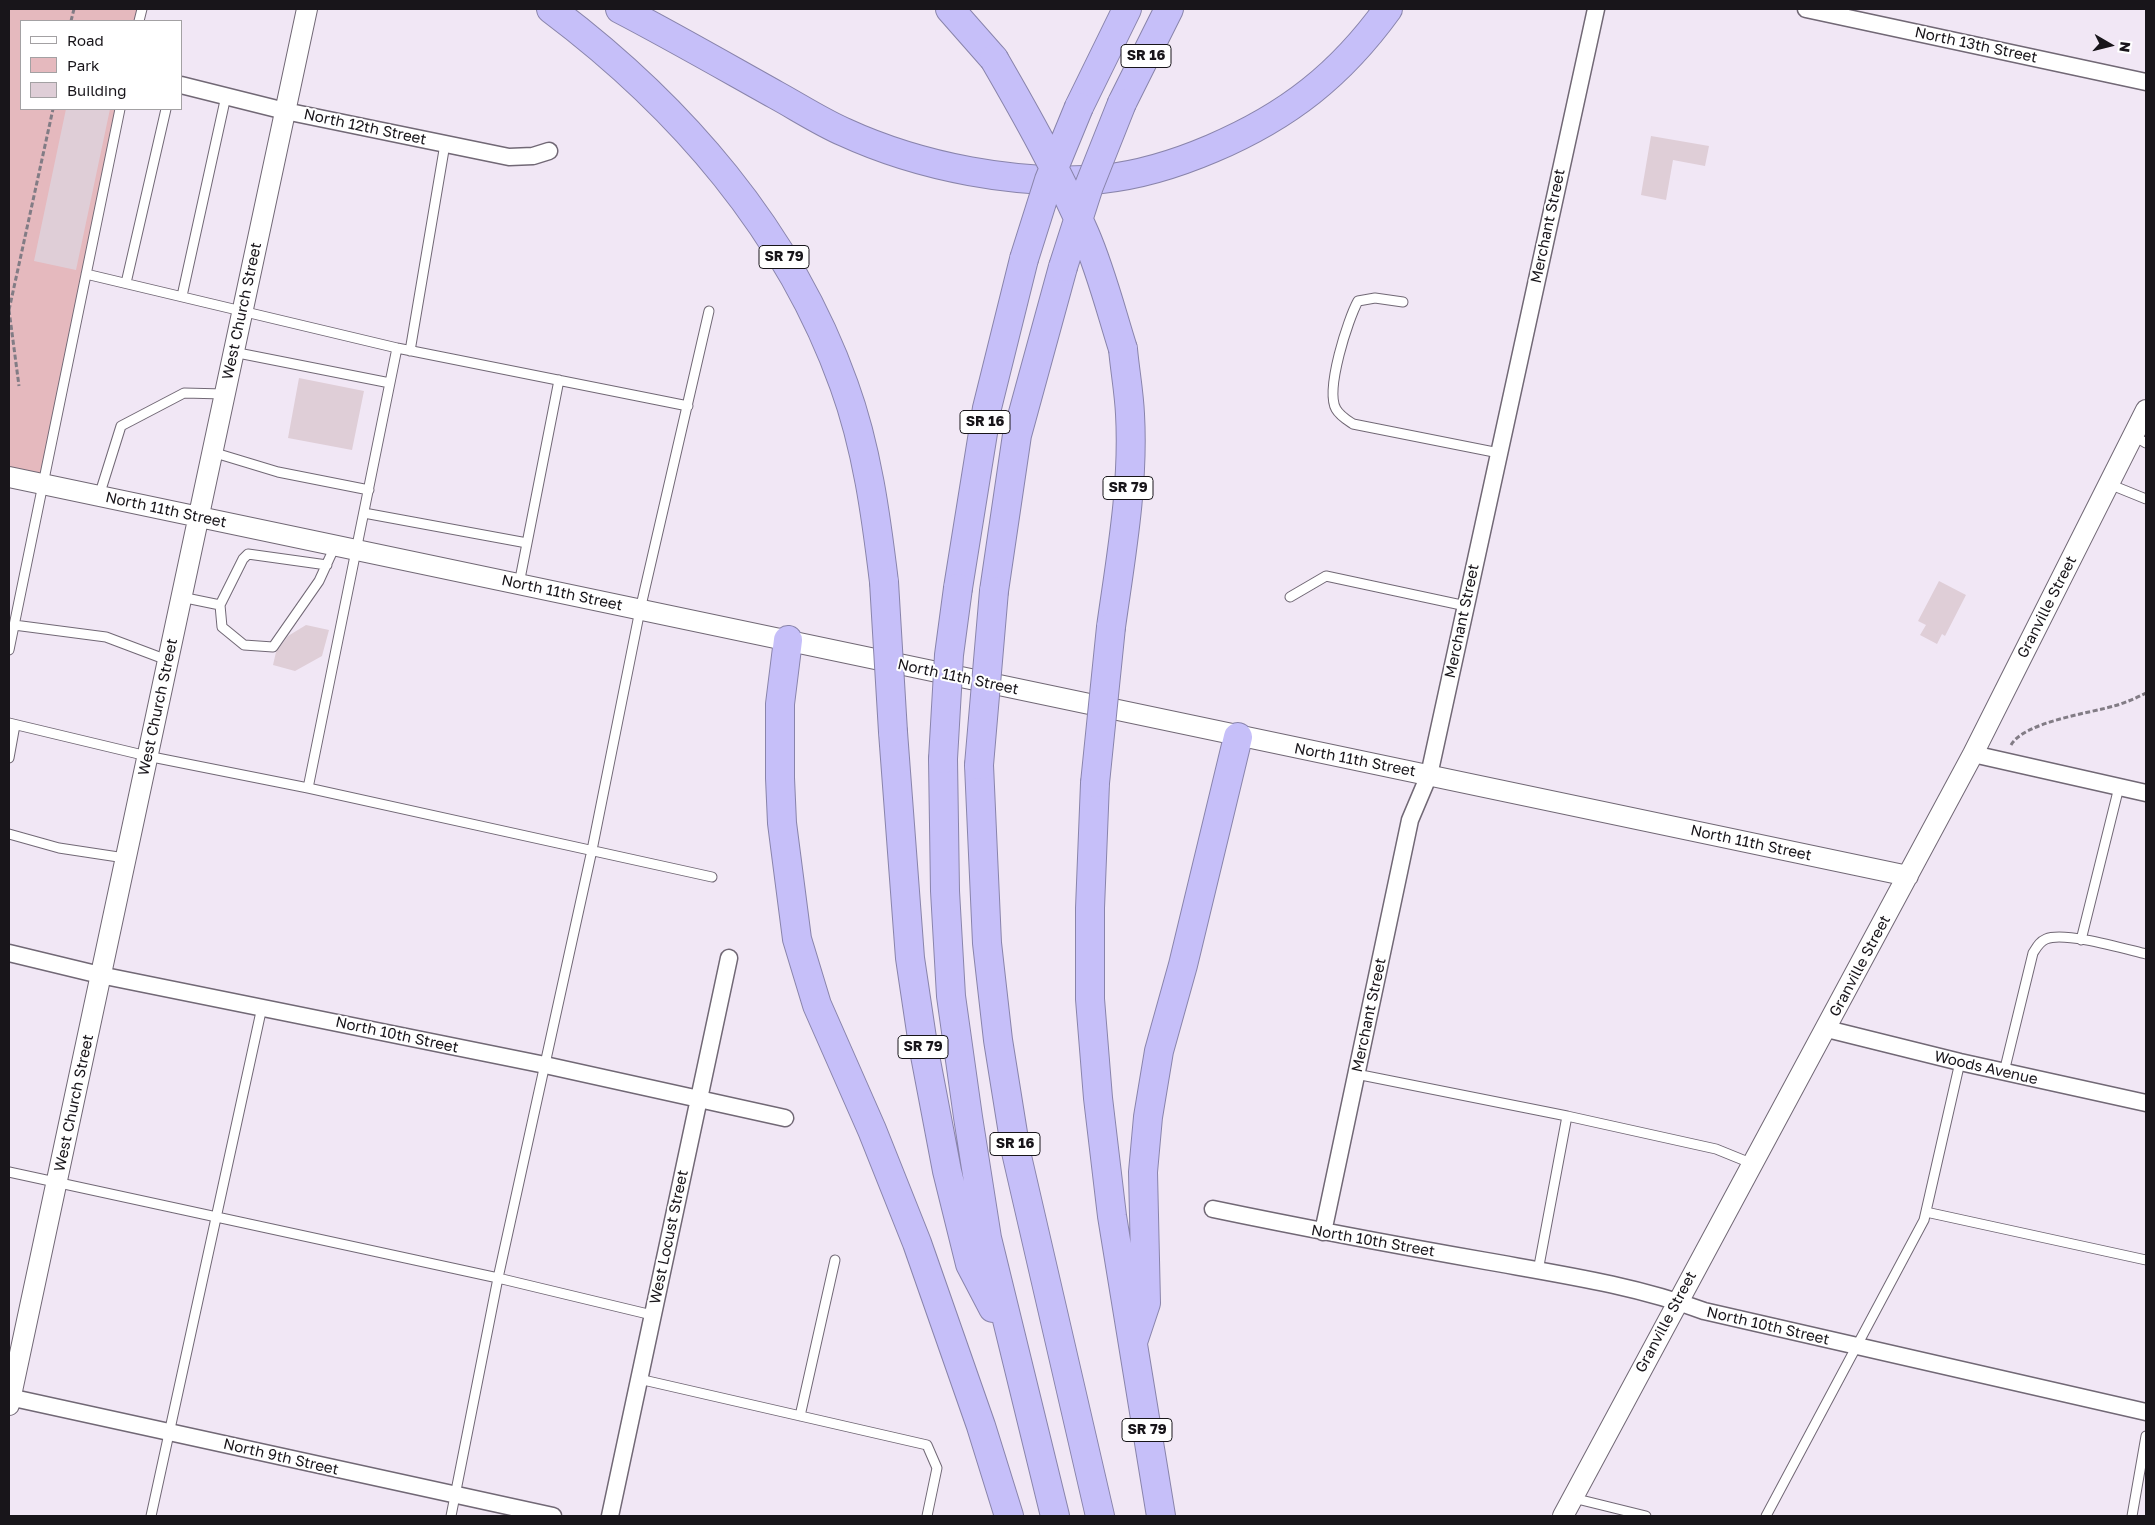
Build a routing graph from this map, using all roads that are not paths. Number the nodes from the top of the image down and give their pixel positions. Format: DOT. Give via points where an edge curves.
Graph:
graph roads {
  1 [pos="307,9"];
  2 [pos="550,9"];
  3 [pos="620,9"];
  4 [pos="950,9"];
  5 [pos="1127,9"];
  6 [pos="1169,9"];
  7 [pos="1388,9"];
  8 [pos="1596,9"];
  9 [pos="1806,9"];
  10 [pos="2146,82"];
  11 [pos="182,85"];
  12 [pos="226,96"];
  13 [pos="120,110"];
  14 [pos="166,110"];
  15 [pos="285,111"];
  16 [pos="445,144"];
  17 [pos="549,151"];
  18 [pos="86,274"];
  19 [pos="126,283"];
  20 [pos="182,296"];
  21 [pos="1403,302"];
  22 [pos="242,310"];
  23 [pos="709,311"];
  24 [pos="397,348"];
  25 [pos="410,351"];
  26 [pos="233,352"];
  27 [pos="559,380"];
  28 [pos="390,383"];
  29 [pos="224,394"];
  30 [pos="688,406"];
  31 [pos="2146,410"];
  32 [pos="2140,440"];
  33 [pos="212,452"];
  34 [pos="1499,453"];
  35 [pos="9,477"];
  36 [pos="44,484"];
  37 [pos="2109,484"];
  38 [pos="369,490"];
  39 [pos="98,496"];
  40 [pos="2146,499"];
  41 [pos="364,513"];
  42 [pos="198,517"];
  43 [pos="527,543"];
  44 [pos="336,546"];
  45 [pos="356,550"];
  46 [pos="327,565"];
  47 [pos="519,584"];
  48 [pos="181,597"];
  49 [pos="1290,597"];
  50 [pos="220,605"];
  51 [pos="1466,606"];
  52 [pos="640,610"];
  53 [pos="14,625"];
  54 [pos="788,640"];
  55 [pos="9,650"];
  56 [pos="167,660"];
  57 [pos="12,724"];
  58 [pos="1238,737"];
  59 [pos="1973,754"];
  60 [pos="147,756"];
  61 [pos="9,758"];
  62 [pos="1429,775"];
  63 [pos="2119,787"];
  64 [pos="308,788"];
  65 [pos="2146,793"];
  66 [pos="9,834"];
  67 [pos="592,850"];
  68 [pos="125,858"];
  69 [pos="1908,876"];
  70 [pos="712,877"];
  71 [pos="2081,940"];
  72 [pos="9,953"];
  73 [pos="2146,954"];
  74 [pos="729,958"];
  75 [pos="100,975"];
  76 [pos="262,1007"];
  77 [pos="1827,1029"];
  78 [pos="1960,1062"];
  79 [pos="545,1065"];
  80 [pos="2004,1072"];
  81 [pos="1356,1074"];
  82 [pos="698,1100"];
  83 [pos="2146,1102"];
  84 [pos="1567,1116"];
  85 [pos="785,1118"];
  86 [pos="1753,1164"];
  87 [pos="9,1172"];
  88 [pos="58,1181"];
  89 [pos="1213,1209"];
  90 [pos="1926,1212"];
  91 [pos="216,1216"];
  92 [pos="1322,1232"];
  93 [pos="835,1260"];
  94 [pos="2146,1260"];
  95 [pos="1538,1271"];
  96 [pos="498,1278"];
  97 [pos="1677,1301"];
  98 [pos="652,1315"];
  99 [pos="1132,1343"];
  100 [pos="1858,1346"];
  101 [pos="1014,1347"];
  102 [pos="639,1379"];
  103 [pos="9,1399"];
  104 [pos="2146,1412"];
  105 [pos="800,1416"];
  106 [pos="169,1432"];
  107 [pos="2146,1436"];
  108 [pos="455,1496"];
  109 [pos="1573,1498"];
  110 [pos="150,1516"];
  111 [pos="451,1516"];
  112 [pos="553,1516"];
  113 [pos="610,1516"];
  114 [pos="927,1516"];
  115 [pos="1009,1516"];
  116 [pos="1055,1516"];
  117 [pos="1100,1516"];
  118 [pos="1161,1516"];
  119 [pos="1563,1516"];
  120 [pos="1646,1516"];
  121 [pos="1766,1516"];
  122 [pos="2132,1516"];
  1 -- 15 [label="street, West Church Street"];
  2 -- 101 [label="highway, SR 79, bridge" via="636,79 690,134 761,221 800,284 831,351 856,424 872,496 884,582 910,958 923,1045 947,1170 970,1264"];
  3 -- 7 [label="highway" via="844,132 916,159 963,170 1037,179 1102,179 1147,171 1198,155 1260,124 1312,90 1369,34"];
  4 -- 99 [label="highway, SR 79, bridge" via="994,58 1035,129 1086,235 1123,349 1130,414 1126,525 1111,626 1095,783 1090,1000 1112,1216"];
  5 -- 101 [label="highway, SR 16, bridge" via="1078,107 1049,180 1024,259 987,408 950,655 943,759 951,996 987,1238"];
  6 -- 117 [label="highway, SR 16, bridge" via="1122,103 1089,186 1062,267 1017,435 994,591 978,764 987,943 999,1050 1016,1152"];
  8 -- 34 [label="street, Merchant Street"];
  9 -- 10 [label="street, North 13th Street"];
  11 -- 12 [label="street, North 12th Street"];
  12 -- 15 [label="street, North 12th Street"];
  12 -- 20 [label="lane"];
  13 -- 18 [label="lane"];
  14 -- 19 [label="lane"];
  15 -- 16 [label="street, North 12th Street"];
  15 -- 22 [label="street, West Church Street"];
  16 -- 17 [label="street, North 12th Street" via="509,157 533,156"];
  16 -- 25 [label="lane"];
  18 -- 19 [label="lane"];
  18 -- 36 [label="lane"];
  19 -- 20 [label="lane"];
  20 -- 22 [label="lane"];
  21 -- 34 [label="lane" via="1375,298 1358,301 1351,314 1334,379 1332,395 1335,409 1354,424"];
  22 -- 24 [label="lane"];
  22 -- 26 [label="street, West Church Street"];
  23 -- 30 [label="lane"];
  24 -- 25 [label="lane"];
  24 -- 28 [label="lane"];
  25 -- 27 [label="lane"];
  26 -- 28 [label="lane"];
  26 -- 29 [label="street, West Church Street"];
  27 -- 30 [label="lane"];
  27 -- 43 [label="lane"];
  28 -- 38 [label="lane"];
  29 -- 33 [label="street, West Church Street"];
  29 -- 39 [label="lane" via="184,393 122,426"];
  30 -- 52 [label="lane"];
  31 -- 32 [label="street, Granville Street"];
  32 -- 37 [label="street, Granville Street"];
  33 -- 38 [label="lane" via="278,472"];
  33 -- 42 [label="street, West Church Street"];
  34 -- 51 [label="street, Merchant Street"];
  35 -- 36 [label="street, North 11th Street"];
  36 -- 39 [label="street, North 11th Street"];
  36 -- 53 [label="lane"];
  37 -- 40 [label="lane"];
  37 -- 59 [label="street, Granville Street"];
  38 -- 41 [label="lane"];
  39 -- 42 [label="street, North 11th Street"];
  41 -- 43 [label="lane"];
  41 -- 45 [label="lane"];
  42 -- 44 [label="street, North 11th Street"];
  42 -- 48 [label="street, West Church Street"];
  43 -- 47 [label="lane"];
  44 -- 45 [label="street, North 11th Street"];
  44 -- 46 [label="lane"];
  45 -- 47 [label="street, North 11th Street"];
  45 -- 64 [label="lane"];
  46 -- 50 [label="lane" via="248,554"];
  46 -- 50 [label="lane" via="274,647 244,645 222,627"];
  47 -- 52 [label="street, North 11th Street"];
  48 -- 50 [label="lane"];
  48 -- 56 [label="street, West Church Street"];
  49 -- 51 [label="lane" via="1326,576"];
  51 -- 62 [label="street, Merchant Street"];
  52 -- 54 [label="street, North 11th Street"];
  52 -- 67 [label="lane"];
  53 -- 55 [label="lane"];
  53 -- 56 [label="lane" via="106,637"];
  54 -- 58 [label="street, North 11th Street"];
  54 -- 115 [label="highway" via="780,704 780,778 782,823 797,939 817,1005 917,1243"];
  56 -- 60 [label="street, West Church Street"];
  57 -- 60 [label="lane"];
  57 -- 61 [label="lane"];
  58 -- 62 [label="street, North 11th Street"];
  58 -- 99 [label="highway" via="1159,1051 1143,1172 1146,1303"];
  59 -- 63 [label="street"];
  59 -- 69 [label="street, Granville Street"];
  60 -- 64 [label="lane"];
  60 -- 68 [label="street, West Church Street"];
  62 -- 69 [label="street, North 11th Street"];
  62 -- 81 [label="street, Merchant Street" via="1410,820"];
  63 -- 65 [label="street"];
  63 -- 71 [label="lane"];
  64 -- 67 [label="lane"];
  66 -- 68 [label="lane" via="59,848"];
  67 -- 70 [label="lane"];
  67 -- 79 [label="lane"];
  68 -- 75 [label="street, West Church Street"];
  69 -- 77 [label="street, Granville Street"];
  71 -- 73 [label="lane"];
  71 -- 80 [label="lane" via="2057,936 2039,942 2033,953"];
  72 -- 75 [label="street, North 10th Street"];
  74 -- 82 [label="street, West Locust Street"];
  75 -- 76 [label="street, North 10th Street"];
  75 -- 88 [label="street, West Church Street"];
  76 -- 79 [label="street, North 10th Street"];
  76 -- 91 [label="lane"];
  77 -- 78 [label="street, Woods Avenue"];
  77 -- 86 [label="street, Granville Street"];
  78 -- 80 [label="street, Woods Avenue"];
  78 -- 90 [label="lane"];
  79 -- 82 [label="street, North 10th Street"];
  79 -- 96 [label="lane"];
  80 -- 83 [label="street, Woods Avenue"];
  81 -- 84 [label="lane"];
  81 -- 92 [label="street, Merchant Street"];
  82 -- 85 [label="street, North 10th Street"];
  82 -- 98 [label="street, West Locust Street"];
  84 -- 86 [label="lane" via="1716,1149"];
  84 -- 95 [label="lane"];
  86 -- 97 [label="street, Granville Street"];
  87 -- 88 [label="lane"];
  88 -- 91 [label="lane"];
  88 -- 103 [label="street, West Church Street"];
  89 -- 92 [label="street, North 10th Street"];
  90 -- 94 [label="lane"];
  90 -- 100 [label="lane"];
  91 -- 96 [label="lane"];
  91 -- 106 [label="lane"];
  92 -- 95 [label="street, North 10th Street"];
  93 -- 105 [label="lane"];
  95 -- 97 [label="street, North 10th Street"];
  96 -- 98 [label="lane"];
  96 -- 108 [label="lane"];
  97 -- 100 [label="street, North 10th Street" via="1704,1311"];
  97 -- 109 [label="street, Granville Street"];
  98 -- 102 [label="street, West Locust Street"];
  99 -- 118 [label="highway, SR 79"];
  100 -- 104 [label="street, North 10th Street"];
  100 -- 121 [label="lane"];
  101 -- 116 [label="highway, SR 16"];
  102 -- 105 [label="lane"];
  102 -- 113 [label="street, West Locust Street"];
  103 -- 106 [label="street, North 9th Street"];
  105 -- 114 [label="lane" via="927,1445 937,1468"];
  106 -- 108 [label="street, North 9th Street"];
  106 -- 110 [label="lane"];
  107 -- 122 [label="lane"];
  108 -- 111 [label="lane"];
  108 -- 112 [label="street, North 9th Street"];
  109 -- 119 [label="street, Granville Street"];
  109 -- 120 [label="lane"];
}
